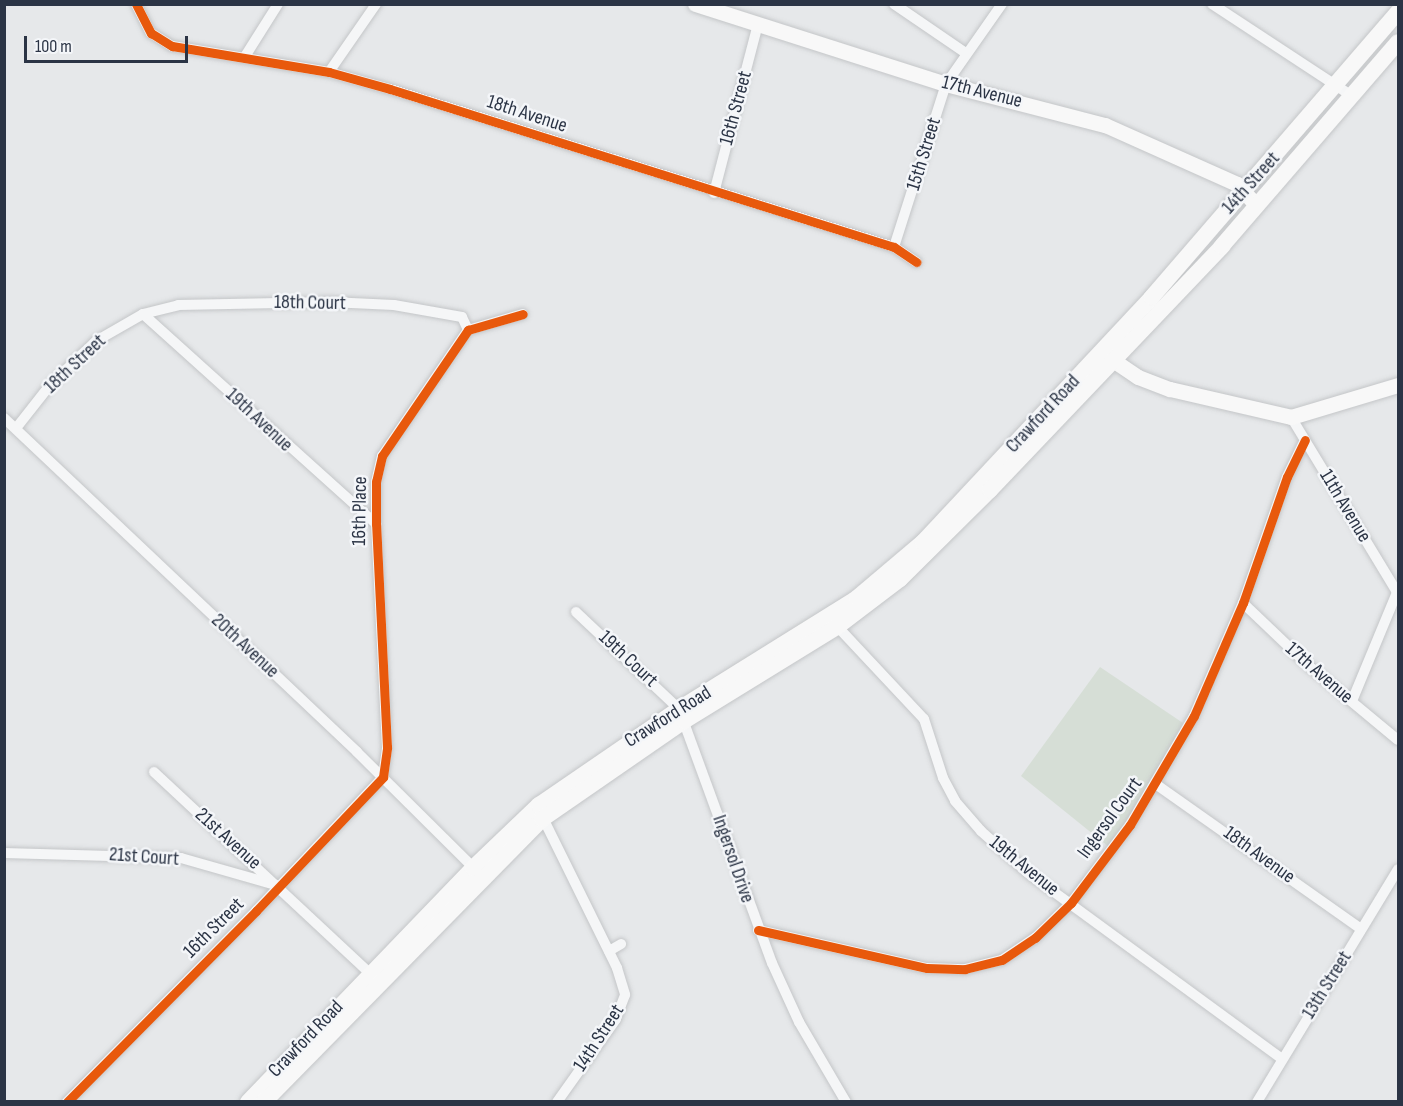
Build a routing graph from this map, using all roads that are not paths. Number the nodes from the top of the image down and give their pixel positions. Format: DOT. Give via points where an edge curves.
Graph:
graph roads {
  1 [pos="136,4"];
  2 [pos="278,4"];
  3 [pos="376,4"];
  4 [pos="695,4"];
  5 [pos="894,4"];
  6 [pos="1002,4"];
  7 [pos="1212,4"];
  8 [pos="1398,12"];
  9 [pos="758,24"];
  10 [pos="1398,42"];
  11 [pos="967,54"];
  12 [pos="244,58"];
  13 [pos="329,72"];
  14 [pos="946,84"];
  15 [pos="1335,85"];
  16 [pos="1352,96"];
  17 [pos="1243,190"];
  18 [pos="714,193"];
  19 [pos="1256,205"];
  20 [pos="894,247"];
  21 [pos="916,262"];
  22 [pos="143,314"];
  23 [pos="523,314"];
  24 [pos="468,330"];
  25 [pos="1107,357"];
  26 [pos="1398,386"];
  27 [pos="1291,417"];
  28 [pos="4,418"];
  29 [pos="17,427"];
  30 [pos="1305,440"];
  31 [pos="376,524"];
  32 [pos="1398,592"];
  33 [pos="1243,603"];
  34 [pos="576,612"];
  35 [pos="833,622"];
  36 [pos="1352,701"];
  37 [pos="682,715"];
  38 [pos="1398,740"];
  39 [pos="154,772"];
  40 [pos="383,777"];
  41 [pos="1156,785"];
  42 [pos="541,812"];
  43 [pos="4,853"];
  44 [pos="1398,869"];
  45 [pos="478,872"];
  46 [pos="280,886"];
  47 [pos="1071,903"];
  48 [pos="1360,928"];
  49 [pos="758,930"];
  50 [pos="621,944"];
  51 [pos="609,951"];
  52 [pos="374,978"];
  53 [pos="1282,1059"];
  54 [pos="67,1101"];
  55 [pos="248,1101"];
  56 [pos="264,1101"];
  57 [pos="557,1101"];
  58 [pos="846,1101"];
  59 [pos="1257,1101"];
  1 -- 12 [label="street, 18th Avenue" via="161,42"];
  2 -- 12 [label="street"];
  3 -- 13 [label="street"];
  4 -- 9 [label="street, 17th Avenue"];
  5 -- 11 [label="street"];
  6 -- 11 [label="street, 15th Street"];
  7 -- 15 [label="street"];
  8 -- 15 [label="main road, 14th Street"];
  9 -- 14 [label="street, 17th Avenue"];
  9 -- 18 [label="street, 16th Street"];
  10 -- 16 [label="main road, 14th Street"];
  11 -- 14 [label="street, 15th Street"];
  12 -- 13 [label="street, 18th Avenue"];
  13 -- 18 [label="street, 18th Avenue"];
  14 -- 17 [label="street, 17th Avenue" via="1114,129 1178,155"];
  14 -- 20 [label="street, 15th Street"];
  15 -- 16 [label="street"];
  15 -- 17 [label="main road, 14th Street"];
  16 -- 19 [label="main road, 14th Street"];
  17 -- 19 [label="street, 17th Avenue"];
  17 -- 25 [label="main road, 14th Street"];
  18 -- 20 [label="street, 18th Avenue"];
  19 -- 25 [label="main road, 14th Street"];
  20 -- 21 [label="street, 18th Avenue"];
  22 -- 24 [label="street, 18th Court" via="202,303 330,302 448,312 462,317"];
  22 -- 29 [label="street, 18th Street" via="96,341 50,385"];
  22 -- 31 [label="street, 19th Avenue"];
  23 -- 24 [label="street"];
  24 -- 31 [label="street, 16th Place" via="382,456 376,482"];
  25 -- 27 [label="street" via="1170,389"];
  25 -- 35 [label="main road, Crawford Road" via="942,539 900,579"];
  26 -- 27 [label="street"];
  27 -- 30 [label="street, 11th Avenue"];
  28 -- 29 [label="street, 20th Avenue"];
  29 -- 40 [label="street, 20th Avenue"];
  30 -- 32 [label="street, 11th Avenue"];
  30 -- 33 [label="street, Ingersol Court" via="1278,502"];
  31 -- 40 [label="street, 16th Place" via="387,747"];
  32 -- 36 [label="street"];
  33 -- 36 [label="street, 17th Avenue"];
  33 -- 41 [label="street, Ingersol Court" via="1194,716"];
  34 -- 37 [label="street, 19th Court"];
  35 -- 37 [label="main road, Crawford Road"];
  35 -- 47 [label="street, 19th Avenue" via="924,719 943,778 955,801 981,831 1028,873"];
  36 -- 38 [label="street, 17th Avenue"];
  37 -- 42 [label="main road, Crawford Road"];
  37 -- 49 [label="street, Ingersol Drive"];
  39 -- 46 [label="street, 21st Avenue"];
  40 -- 45 [label="street, 20th Avenue"];
  40 -- 46 [label="street, 16th Street"];
  41 -- 47 [label="street, Ingersol Court"];
  41 -- 48 [label="street, 18th Avenue"];
  42 -- 45 [label="main road, Crawford Road"];
  42 -- 51 [label="street"];
  43 -- 46 [label="street, 21st Court" via="181,858"];
  44 -- 48 [label="street, 13th Street"];
  45 -- 52 [label="main road, Crawford Road"];
  46 -- 52 [label="street, 21st Avenue"];
  46 -- 54 [label="street, 16th Street"];
  47 -- 49 [label="street, Ingersol Court" via="1035,938 1002,960 965,969 927,968"];
  47 -- 53 [label="street, 19th Avenue"];
  48 -- 53 [label="street, 13th Street"];
  49 -- 58 [label="street, Ingersol Drive" via="800,1022"];
  50 -- 51 [label="street"];
  51 -- 57 [label="street, 14th Street" via="623,981 622,1008"];
  52 -- 55 [label="main road, Crawford Road"];
  52 -- 56 [label="main road, Crawford Road"];
  53 -- 59 [label="street, 13th Street"];
}
